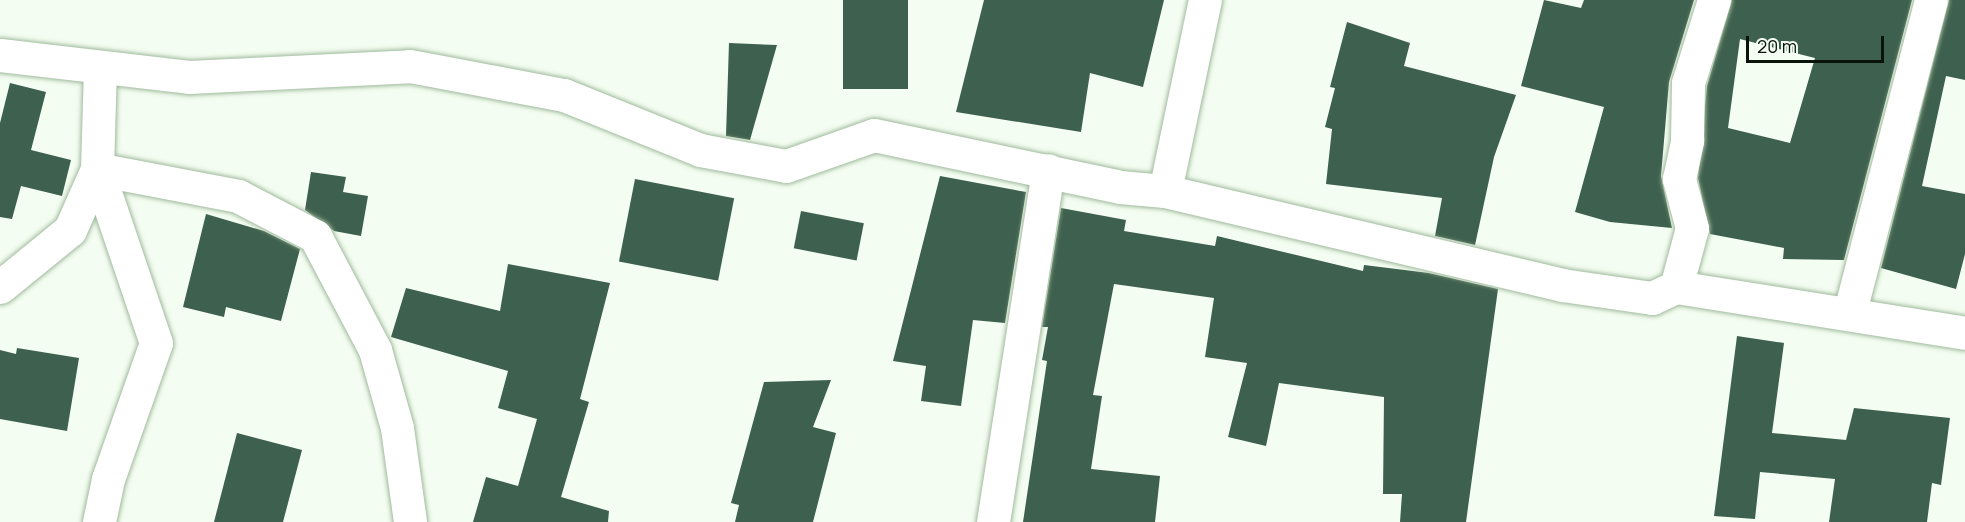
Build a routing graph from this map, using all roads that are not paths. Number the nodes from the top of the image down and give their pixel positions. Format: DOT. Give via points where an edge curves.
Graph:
graph roads {
  1 [pos="1205,0"];
  2 [pos="1714,0"];
  3 [pos="1931,0"];
  4 [pos="0,55"];
  5 [pos="100,67"];
  6 [pos="97,169"];
  7 [pos="1048,170"];
  8 [pos="1165,191"];
  9 [pos="0,286"];
  10 [pos="1676,287"];
  11 [pos="1850,311"];
  12 [pos="1965,333"];
  13 [pos="99,522"];
  14 [pos="410,522"];
  15 [pos="993,522"];
  1 -- 8 [label="street"];
  2 -- 10 [label="street" via="1688,82 1687,140 1679,179 1692,228"];
  3 -- 11 [label="street"];
  4 -- 5 [label="street"];
  5 -- 6 [label="street"];
  5 -- 7 [label="street" via="189,77 334,66 410,66 564,95 700,150 786,166 874,135"];
  6 -- 9 [label="street" via="70,230"];
  6 -- 13 [label="street" via="156,343 108,479"];
  6 -- 14 [label="street" via="238,196 315,236 375,350 397,428"];
  7 -- 8 [label="street"];
  7 -- 15 [label="street"];
  8 -- 10 [label="street" via="1562,285 1652,298"];
  10 -- 11 [label="street"];
  11 -- 12 [label="street"];
}
